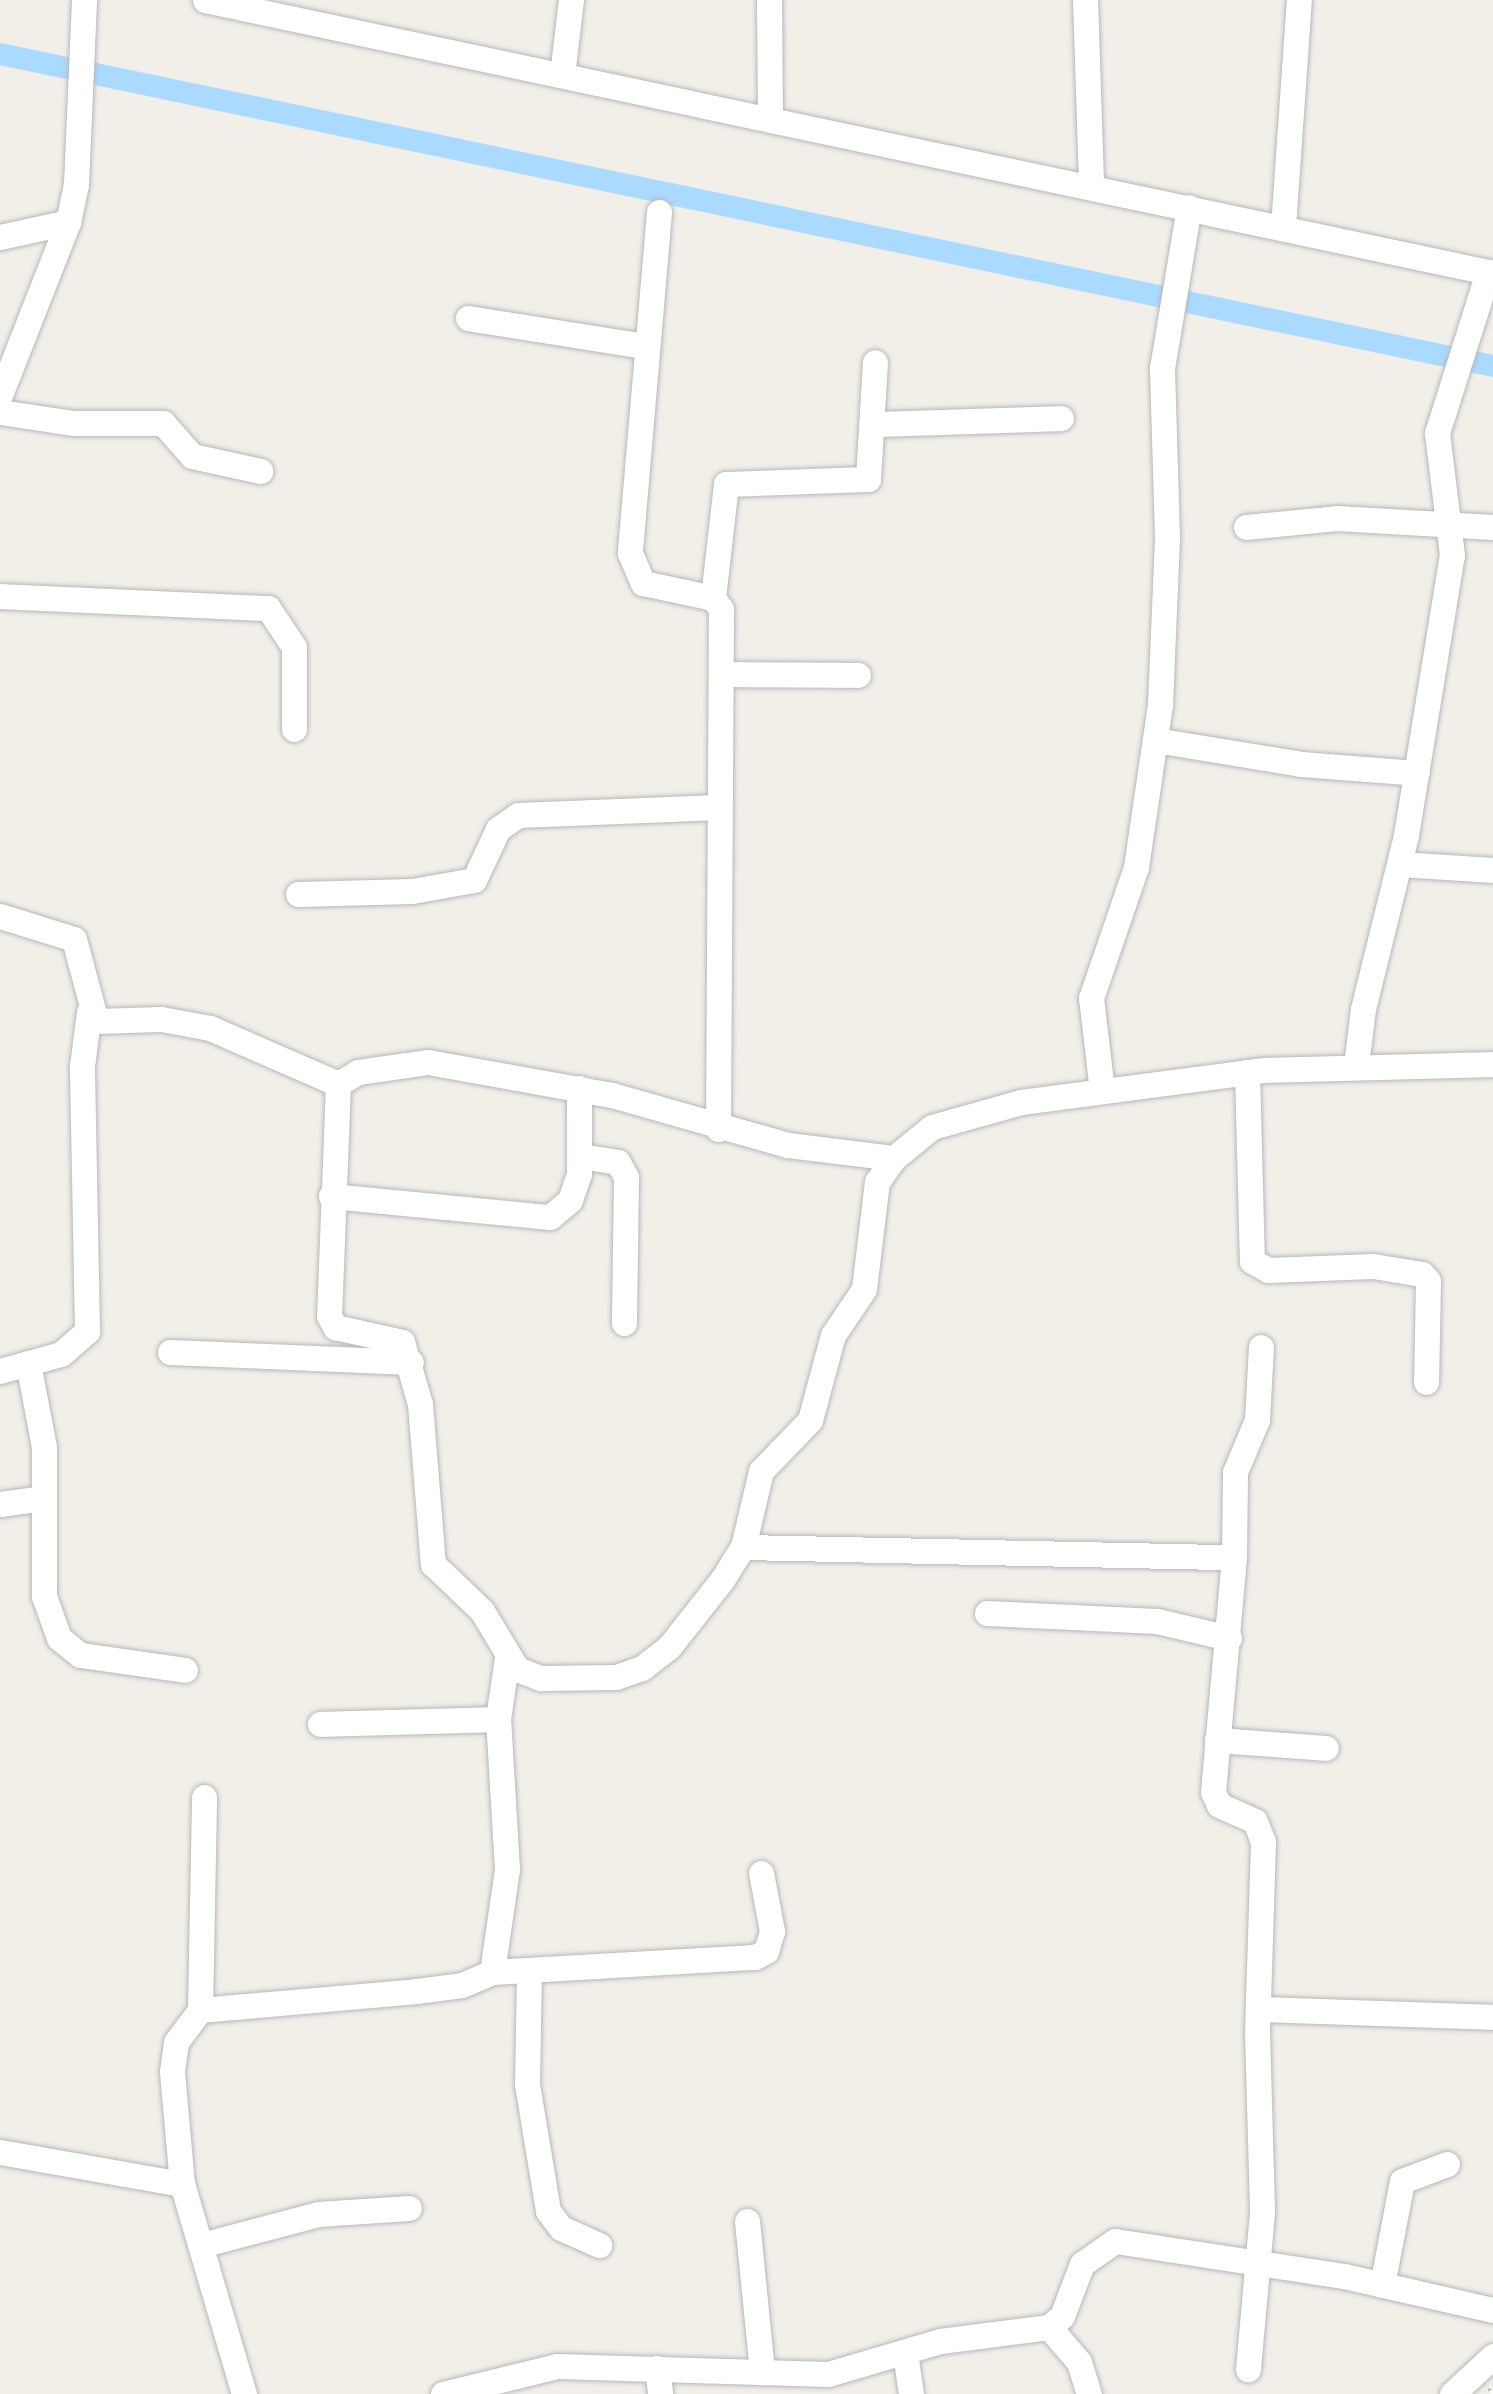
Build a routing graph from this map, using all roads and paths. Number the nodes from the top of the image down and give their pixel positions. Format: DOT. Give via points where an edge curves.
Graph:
graph roads {
  1 [pos="205,0"];
  2 [pos="571,0"];
  3 [pos="769,0"];
  4 [pos="1085,0"];
  5 [pos="1299,0"];
  6 [pos="84,4"];
  7 [pos="562,75"];
  8 [pos="770,117"];
  9 [pos="1091,185"];
  10 [pos="1189,207"];
  11 [pos="659,212"];
  12 [pos="68,222"];
  13 [pos="1283,228"];
  14 [pos="0,238"];
  15 [pos="1488,280"];
  16 [pos="468,318"];
  17 [pos="644,346"];
  18 [pos="876,362"];
  19 [pos="0,395"];
  20 [pos="0,412"];
  21 [pos="1061,418"];
  22 [pos="874,424"];
  23 [pos="260,471"];
  24 [pos="1450,524"];
  25 [pos="1246,526"];
  26 [pos="1493,526"];
  27 [pos="0,596"];
  28 [pos="713,598"];
  29 [pos="721,674"];
  30 [pos="858,675"];
  31 [pos="294,728"];
  32 [pos="1155,740"];
  33 [pos="1416,773"];
  34 [pos="719,807"];
  35 [pos="1400,864"];
  36 [pos="1493,870"];
  37 [pos="298,894"];
  38 [pos="0,916"];
  39 [pos="89,1012"];
  40 [pos="1493,1064"];
  41 [pos="1356,1065"];
  42 [pos="1247,1072"];
  43 [pos="338,1084"];
  44 [pos="579,1088"];
  45 [pos="1102,1092"];
  46 [pos="718,1129"];
  47 [pos="580,1156"];
  48 [pos="894,1158"];
  49 [pos="331,1196"];
  50 [pos="624,1323"];
  51 [pos="1261,1347"];
  52 [pos="170,1352"];
  53 [pos="411,1362"];
  54 [pos="28,1363"];
  55 [pos="0,1371"];
  56 [pos="1426,1382"];
  57 [pos="43,1498"];
  58 [pos="0,1504"];
  59 [pos="743,1546"];
  60 [pos="1234,1556"];
  61 [pos="987,1613"];
  62 [pos="1229,1638"];
  63 [pos="506,1657"];
  64 [pos="185,1670"];
  65 [pos="498,1719"];
  66 [pos="320,1724"];
  67 [pos="1218,1740"];
  68 [pos="1326,1748"];
  69 [pos="204,1796"];
  70 [pos="761,1873"];
  71 [pos="529,1971"];
  72 [pos="492,1972"];
  73 [pos="1258,2008"];
  74 [pos="200,2010"];
  75 [pos="1493,2017"];
  76 [pos="0,2152"];
  77 [pos="1447,2164"];
  78 [pos="182,2184"];
  79 [pos="409,2208"];
  80 [pos="747,2221"];
  81 [pos="201,2245"];
  82 [pos="598,2246"];
  83 [pos="1257,2265"];
  84 [pos="1382,2285"];
  85 [pos="1493,2310"];
  86 [pos="1049,2328"];
  87 [pos="904,2353"];
  88 [pos="1493,2356"];
  89 [pos="1248,2369"];
  90 [pos="762,2372"];
  91 [pos="658,2381"];
  92 [pos="244,2394"];
  93 [pos="444,2394"];
  94 [pos="911,2394"];
  95 [pos="1089,2394"];
  96 [pos="1452,2394"];
  1 -- 7 [label="street"];
  2 -- 7 [label="street"];
  3 -- 8 [label="street"];
  4 -- 9 [label="street"];
  5 -- 13 [label="street"];
  6 -- 12 [label="street"];
  7 -- 8 [label="street"];
  8 -- 9 [label="street"];
  9 -- 10 [label="street"];
  10 -- 13 [label="street"];
  10 -- 32 [label="street" via="1162,368 1166,537"];
  11 -- 17 [label="street"];
  12 -- 14 [label="street"];
  12 -- 19 [label="street"];
  13 -- 15 [label="street"];
  15 -- 24 [label="street" via="1438,432"];
  16 -- 17 [label="street"];
  17 -- 28 [label="street" via="632,564 653,588"];
  18 -- 22 [label="street"];
  20 -- 23 [label="street" via="74,423 163,423 192,456"];
  21 -- 22 [label="street"];
  22 -- 28 [label="street" via="868,479 726,484"];
  24 -- 25 [label="street" via="1337,518"];
  24 -- 26 [label="street"];
  24 -- 33 [label="street" via="1452,555"];
  27 -- 31 [label="street" via="268,608 294,647"];
  28 -- 29 [label="street" via="721,609"];
  29 -- 30 [label="street"];
  29 -- 34 [label="street"];
  32 -- 33 [label="street" via="1301,764"];
  32 -- 45 [label="street" via="1136,867 1091,998"];
  33 -- 35 [label="street"];
  34 -- 37 [label="street" via="518,815 498,829 474,880 412,891"];
  34 -- 46 [label="street"];
  35 -- 36 [label="street"];
  35 -- 41 [label="street" via="1363,1009"];
  38 -- 39 [label="street" via="74,939 84,958"];
  39 -- 43 [label="street" via="106,1022 161,1019 210,1028"];
  39 -- 54 [label="street" via="82,1066 87,1330 61,1354"];
  40 -- 41 [label="street"];
  41 -- 42 [label="street"];
  42 -- 45 [label="street"];
  42 -- 56 [label="street" via="1252,1260 1268,1270 1373,1266 1422,1274 1428,1281"];
  43 -- 44 [label="street" via="358,1072 428,1062"];
  43 -- 49 [label="street"];
  44 -- 46 [label="street"];
  44 -- 47 [label="street"];
  45 -- 48 [label="street" via="978,1112 932,1127"];
  46 -- 48 [label="street"];
  47 -- 49 [label="street" via="570,1200 550,1217"];
  47 -- 50 [label="street" via="618,1162 626,1177"];
  48 -- 59 [label="street" via="874,1196 864,1289 833,1335 810,1420 760,1471"];
  49 -- 53 [label="street" via="329,1316 335,1328 394,1337"];
  51 -- 60 [label="street" via="1257,1420 1236,1472"];
  52 -- 53 [label="street"];
  53 -- 63 [label="street" via="433,1564 482,1611"];
  54 -- 55 [label="street"];
  54 -- 57 [label="street" via="44,1447"];
  57 -- 58 [label="street"];
  57 -- 64 [label="street" via="44,1596 68,1650"];
  59 -- 60 [label="street"];
  59 -- 63 [label="street" via="669,1647 642,1668 616,1676 541,1678"];
  60 -- 62 [label="street"];
  61 -- 62 [label="street" via="1157,1621"];
  62 -- 67 [label="street"];
  63 -- 65 [label="street"];
  65 -- 66 [label="street"];
  65 -- 72 [label="street" via="507,1869"];
  67 -- 68 [label="street"];
  67 -- 73 [label="street" via="1218,1805 1255,1821 1263,1842"];
  69 -- 74 [label="street"];
  70 -- 71 [label="street" via="772,1931 756,1958"];
  71 -- 72 [label="street"];
  71 -- 82 [label="street" via="527,2084 548,2210 561,2228"];
  72 -- 74 [label="street" via="447,1987"];
  73 -- 75 [label="street"];
  73 -- 83 [label="street"];
  74 -- 78 [label="street" via="176,2042 172,2071"];
  76 -- 78 [label="street"];
  77 -- 84 [label="street" via="1402,2181"];
  78 -- 81 [label="street"];
  79 -- 81 [label="street" via="318,2214"];
  80 -- 90 [label="street"];
  81 -- 92 [label="street"];
  83 -- 84 [label="street"];
  83 -- 86 [label="street" via="1115,2241 1082,2264 1062,2316"];
  83 -- 89 [label="street"];
  84 -- 85 [label="street"];
  86 -- 87 [label="street" via="940,2340"];
  86 -- 95 [label="street" via="1079,2362"];
  87 -- 90 [label="street" via="828,2374"];
  87 -- 94 [label="street"];
  88 -- 96 [label="street"];
  90 -- 91 [label="street"];
  91 -- 93 [label="street" via="557,2366"];
}
